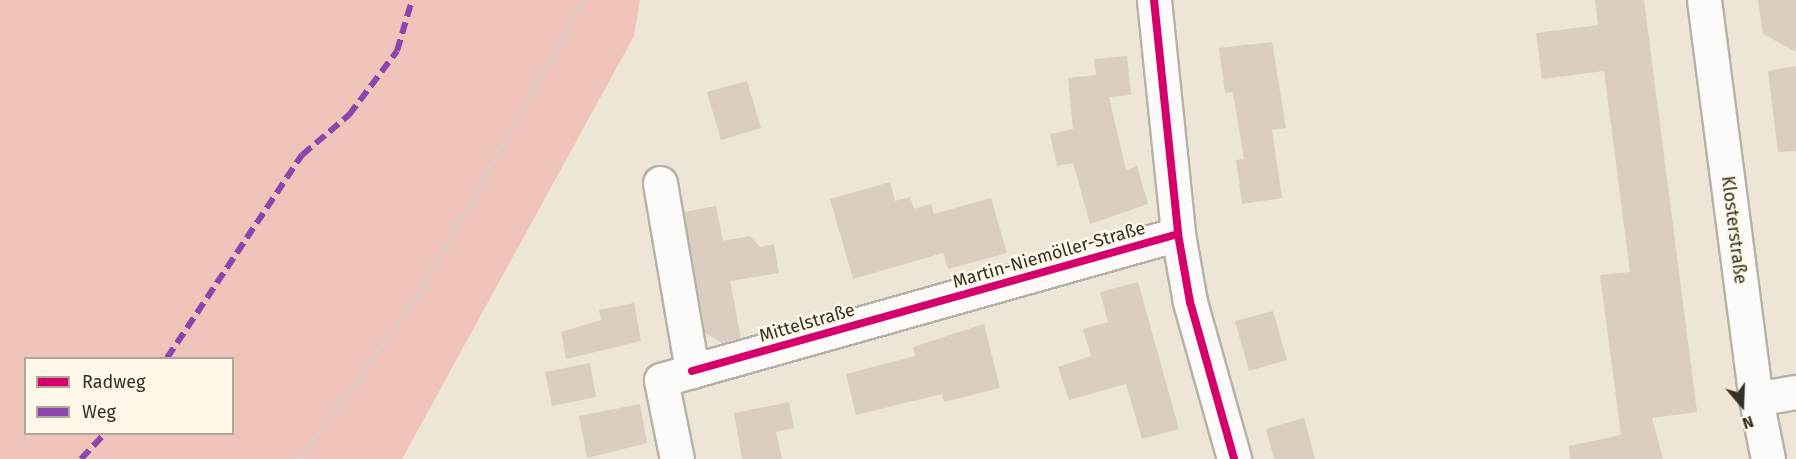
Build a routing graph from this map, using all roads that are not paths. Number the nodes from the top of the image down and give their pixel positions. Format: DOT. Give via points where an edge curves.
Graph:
graph roads {
  1 [pos="1154,0"];
  2 [pos="1704,0"];
  3 [pos="660,183"];
  4 [pos="1178,234"];
  5 [pos="929,305"];
  6 [pos="692,371"];
  7 [pos="1796,392"];
  8 [pos="1755,399"];
  9 [pos="677,459"];
  10 [pos="1234,459"];
  11 [pos="1768,459"];
  1 -- 4 [label="street"];
  2 -- 8 [label="street, Klosterstraße"];
  3 -- 6 [label="street"];
  4 -- 5 [label="street, Martin-Niemöller-Straße"];
  4 -- 10 [label="street" via="1190,302"];
  5 -- 6 [label="street, Mittelstraße"];
  6 -- 9 [label="street, Mittelstraße" via="661,380"];
  7 -- 8 [label="street"];
  8 -- 11 [label="street, Klosterstraße"];
}
